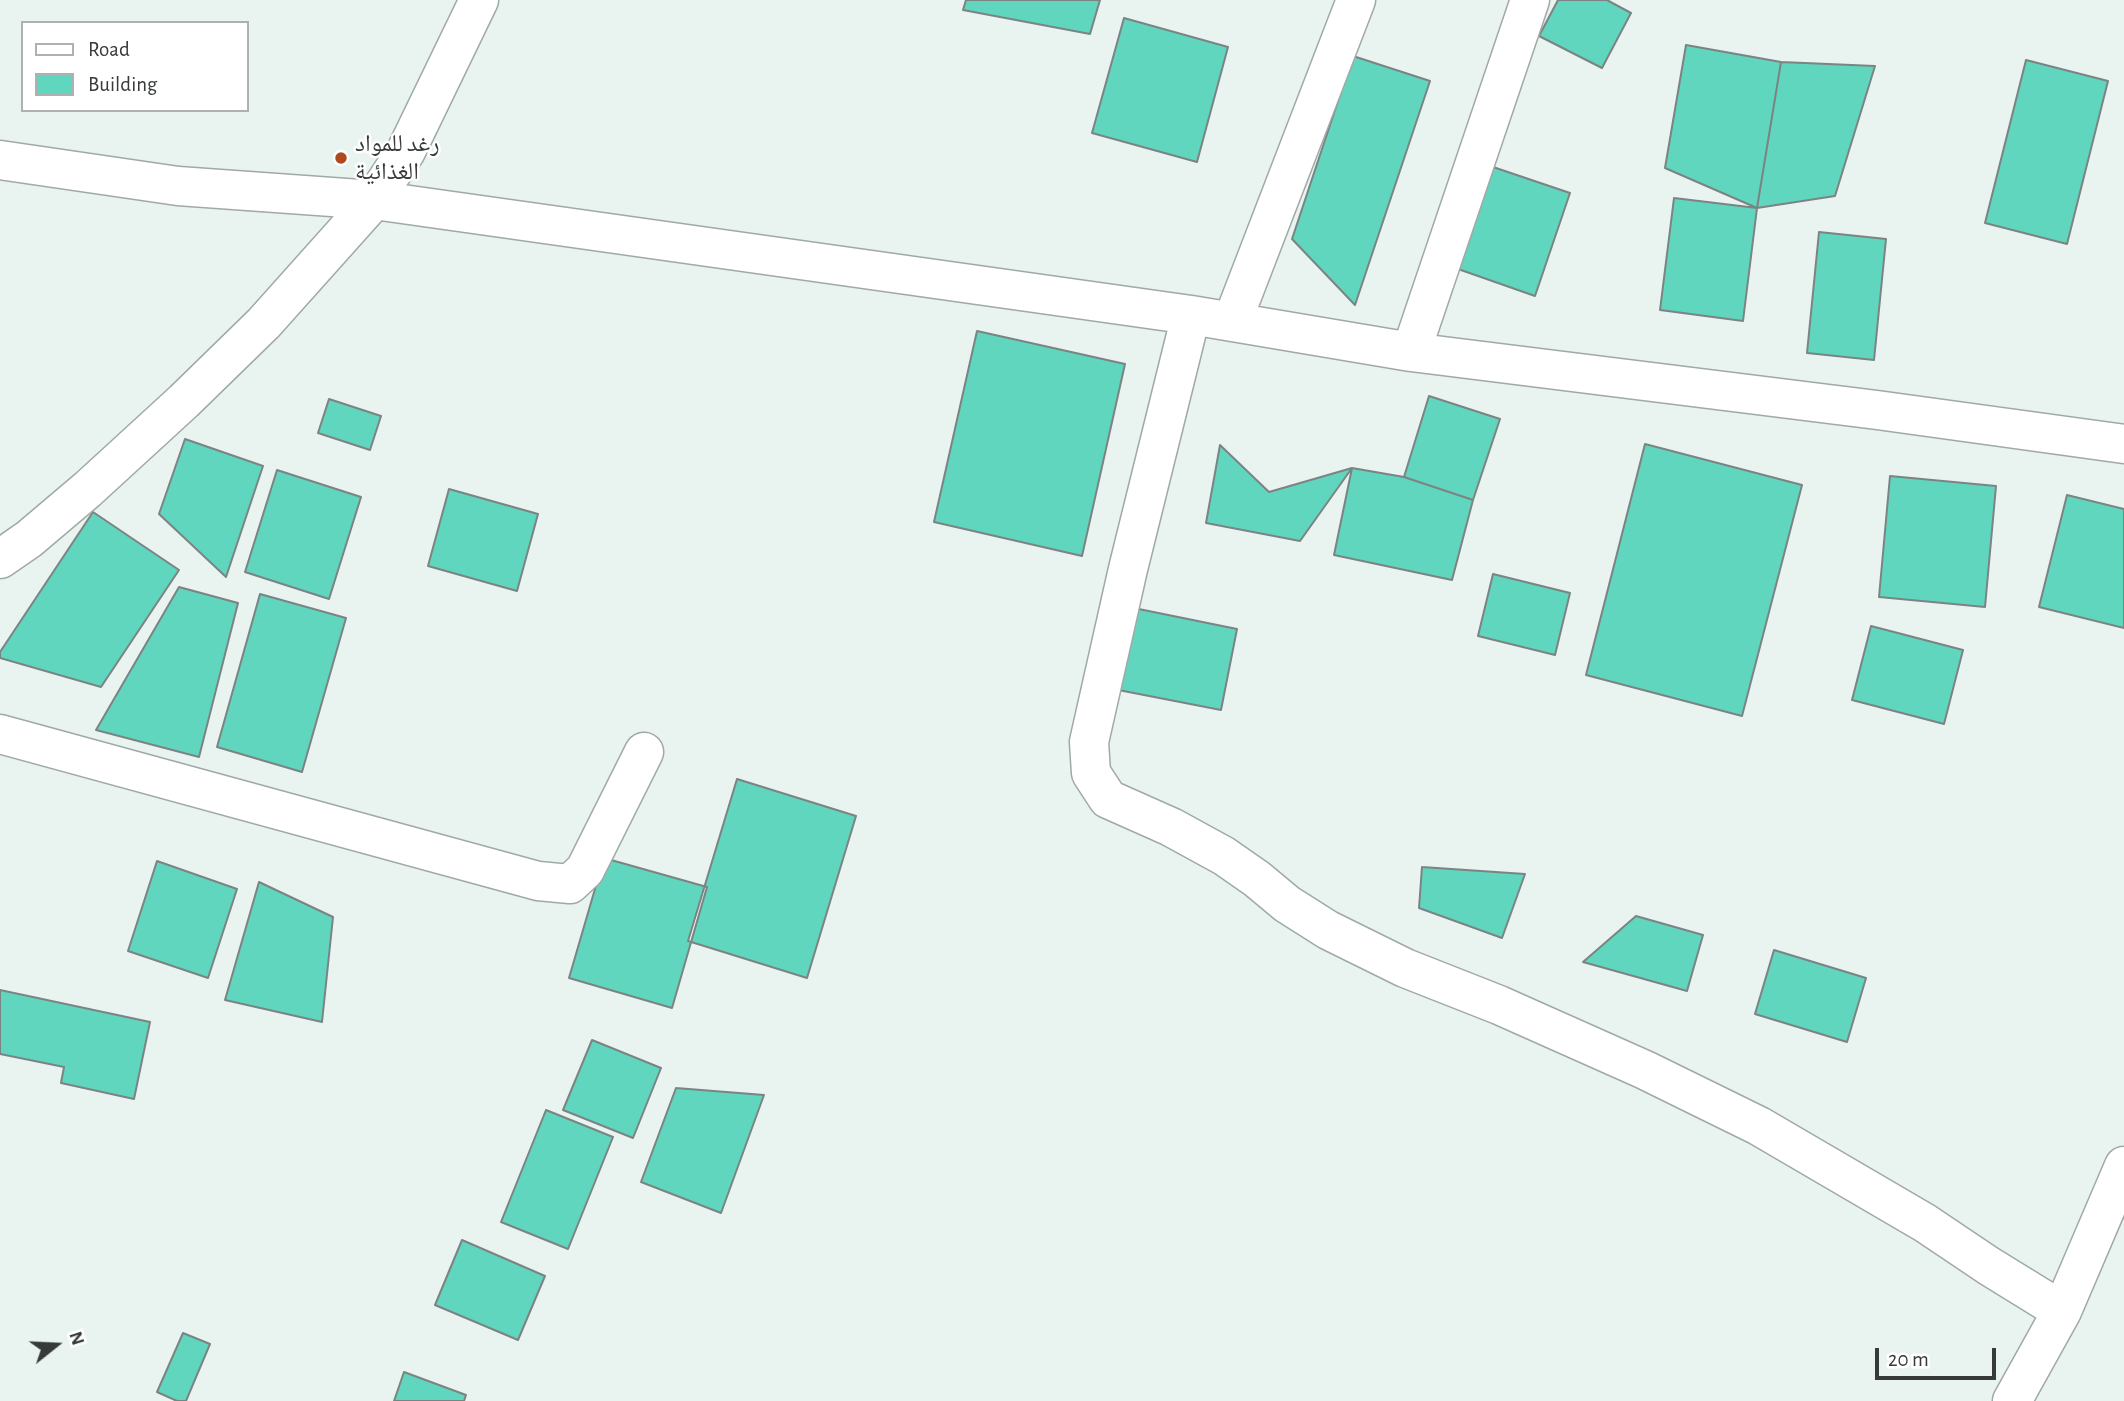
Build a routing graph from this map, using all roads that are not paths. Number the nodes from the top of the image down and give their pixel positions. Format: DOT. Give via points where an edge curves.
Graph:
graph roads {
  1 [pos="480,0"];
  2 [pos="1356,0"];
  3 [pos="1530,0"];
  4 [pos="0,160"];
  5 [pos="374,200"];
  6 [pos="1191,315"];
  7 [pos="1232,322"];
  8 [pos="1411,352"];
  9 [pos="2124,444"];
  10 [pos="0,559"];
  11 [pos="0,734"];
  12 [pos="644,752"];
  13 [pos="2124,1166"];
  14 [pos="2062,1311"];
  15 [pos="2012,1401"];
  1 -- 5 [label="street" via="406,151"];
  2 -- 7 [label="street"];
  3 -- 8 [label="street"];
  4 -- 5 [label="street" via="178,186"];
  5 -- 6 [label="street"];
  5 -- 10 [label="street" via="264,323 184,401 88,489"];
  6 -- 7 [label="street"];
  6 -- 14 [label="street" via="1088,742 1091,773 1108,799 1224,856 1328,930 1405,968 1645,1070 1759,1126 1925,1223"];
  7 -- 8 [label="street"];
  8 -- 9 [label="street"];
  11 -- 12 [label="street" via="538,881 570,884 585,870"];
  13 -- 14 [label="street"];
  14 -- 15 [label="street"];
}
